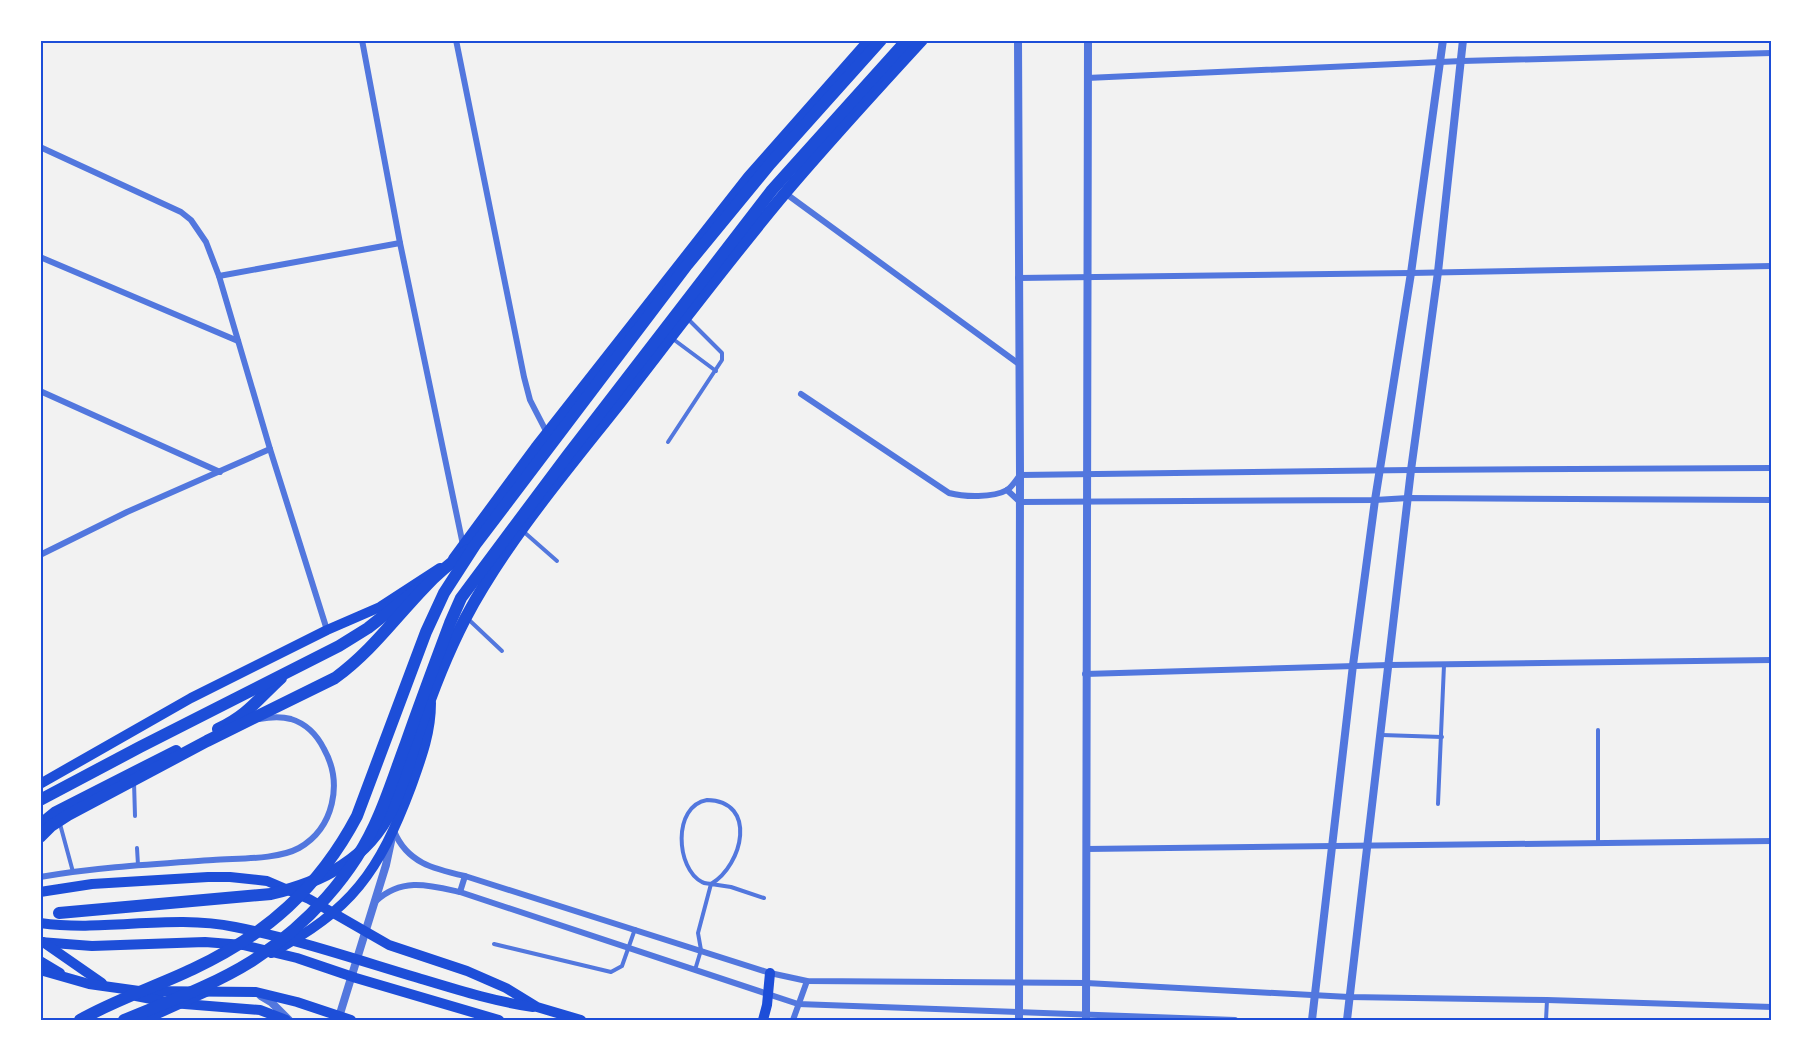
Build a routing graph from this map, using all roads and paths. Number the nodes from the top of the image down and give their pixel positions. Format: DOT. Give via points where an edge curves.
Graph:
graph roads {
  1 [pos="362,40"];
  2 [pos="456,40"];
  3 [pos="881,40"];
  4 [pos="907,40"];
  5 [pos="922,40"];
  6 [pos="1018,40"];
  7 [pos="1088,40"];
  8 [pos="1443,40"];
  9 [pos="1463,40"];
  10 [pos="865,41"];
  11 [pos="1772,53"];
  12 [pos="1462,61"];
  13 [pos="1441,62"];
  14 [pos="1087,78"];
  15 [pos="40,147"];
  16 [pos="785,193"];
  17 [pos="400,243"];
  18 [pos="40,257"];
  19 [pos="1772,266"];
  20 [pos="1438,272"];
  21 [pos="1411,273"];
  22 [pos="219,276"];
  23 [pos="1086,277"];
  24 [pos="1018,278"];
  25 [pos="686,318"];
  26 [pos="671,337"];
  27 [pos="238,340"];
  28 [pos="1019,364"];
  29 [pos="716,371"];
  30 [pos="40,391"];
  31 [pos="801,394"];
  32 [pos="548,433"];
  33 [pos="668,442"];
  34 [pos="270,449"];
  35 [pos="1772,468"];
  36 [pos="1380,470"];
  37 [pos="1411,470"];
  38 [pos="220,472"];
  39 [pos="1086,475"];
  40 [pos="1020,476"];
  41 [pos="1007,490"];
  42 [pos="1408,498"];
  43 [pos="1375,500"];
  44 [pos="1772,501"];
  45 [pos="1020,502"];
  46 [pos="1086,503"];
  47 [pos="523,531"];
  48 [pos="469,545"];
  49 [pos="40,555"];
  50 [pos="455,558"];
  51 [pos="557,561"];
  52 [pos="466,618"];
  53 [pos="327,630"];
  54 [pos="502,651"];
  55 [pos="1772,660"];
  56 [pos="1389,664"];
  57 [pos="1444,664"];
  58 [pos="1353,665"];
  59 [pos="291,670"];
  60 [pos="1085,674"];
  61 [pos="431,698"];
  62 [pos="228,724"];
  63 [pos="1598,730"];
  64 [pos="1381,735"];
  65 [pos="1442,737"];
  66 [pos="134,773"];
  67 [pos="40,784"];
  68 [pos="40,800"];
  69 [pos="1438,804"];
  70 [pos="56,812"];
  71 [pos="135,816"];
  72 [pos="40,825"];
  73 [pos="394,831"];
  74 [pos="40,837"];
  75 [pos="1772,841"];
  76 [pos="1598,843"];
  77 [pos="1332,845"];
  78 [pos="1368,845"];
  79 [pos="137,848"];
  80 [pos="1086,849"];
  81 [pos="138,865"];
  82 [pos="73,872"];
  83 [pos="465,876"];
  84 [pos="40,877"];
  85 [pos="711,884"];
  86 [pos="44,892"];
  87 [pos="460,892"];
  88 [pos="764,898"];
  89 [pos="374,903"];
  90 [pos="59,913"];
  91 [pos="40,923"];
  92 [pos="635,929"];
  93 [pos="41,942"];
  94 [pos="494,944"];
  95 [pos="629,948"];
  96 [pos="701,950"];
  97 [pos="40,961"];
  98 [pos="40,970"];
  99 [pos="695,970"];
  100 [pos="770,973"];
  101 [pos="65,978"];
  102 [pos="807,981"];
  103 [pos="1018,982"];
  104 [pos="1086,983"];
  105 [pos="209,990"];
  106 [pos="256,992"];
  107 [pos="769,994"];
  108 [pos="1315,995"];
  109 [pos="1349,997"];
  110 [pos="1547,1000"];
  111 [pos="798,1004"];
  112 [pos="537,1007"];
  113 [pos="1772,1007"];
  114 [pos="1018,1017"];
  115 [pos="1086,1018"];
  116 [pos="339,1019"];
  117 [pos="80,1020"];
  118 [pos="124,1020"];
  119 [pos="144,1020"];
  120 [pos="287,1020"];
  121 [pos="351,1020"];
  122 [pos="499,1020"];
  123 [pos="580,1020"];
  124 [pos="763,1020"];
  125 [pos="793,1020"];
  126 [pos="1235,1020"];
  127 [pos="1312,1020"];
  128 [pos="1347,1020"];
  129 [pos="1546,1020"];
  1 -- 17 [label="street"];
  2 -- 32 [label="street" via="524,377 530,400"];
  3 -- 48 [label="highway" via="687,264"];
  4 -- 118 [label="highway" via="772,190 461,598 378,817 336,886 309,916 252,961"];
  5 -- 16 [label="highway"];
  6 -- 24 [label="street"];
  7 -- 14 [label="street"];
  8 -- 13 [label="street"];
  9 -- 12 [label="street"];
  10 -- 32 [label="highway" via="749,177"];
  11 -- 12 [label="street"];
  12 -- 13 [label="street"];
  12 -- 20 [label="street"];
  13 -- 14 [label="street"];
  13 -- 21 [label="street"];
  14 -- 23 [label="street"];
  15 -- 22 [label="street" via="181,212 206,242"];
  16 -- 25 [label="highway"];
  16 -- 28 [label="street"];
  17 -- 22 [label="street"];
  17 -- 48 [label="street"];
  18 -- 27 [label="street"];
  19 -- 20 [label="street"];
  20 -- 21 [label="street"];
  20 -- 37 [label="street"];
  21 -- 23 [label="street"];
  21 -- 36 [label="street"];
  22 -- 27 [label="street"];
  23 -- 24 [label="street"];
  23 -- 39 [label="street"];
  24 -- 28 [label="street"];
  25 -- 26 [label="highway"];
  25 -- 29 [label="lane" via="722,353"];
  26 -- 29 [label="lane"];
  26 -- 47 [label="highway"];
  27 -- 34 [label="street"];
  28 -- 40 [label="street"];
  29 -- 33 [label="lane"];
  30 -- 38 [label="street"];
  31 -- 41 [label="street" via="949,493 964,497"];
  32 -- 48 [label="highway"];
  34 -- 38 [label="street"];
  34 -- 53 [label="street"];
  35 -- 37 [label="street"];
  36 -- 37 [label="street"];
  36 -- 39 [label="street"];
  36 -- 43 [label="street"];
  37 -- 42 [label="street"];
  38 -- 49 [label="street"];
  39 -- 40 [label="street"];
  39 -- 46 [label="street"];
  40 -- 41 [label="street"];
  40 -- 45 [label="street"];
  41 -- 45 [label="street"];
  42 -- 43 [label="street"];
  42 -- 44 [label="street"];
  42 -- 56 [label="street"];
  43 -- 46 [label="street"];
  43 -- 58 [label="street"];
  45 -- 46 [label="street"];
  45 -- 103 [label="street"];
  46 -- 60 [label="street"];
  47 -- 51 [label="lane"];
  47 -- 52 [label="highway" via="487,580"];
  48 -- 50 [label="highway"];
  48 -- 74 [label="highway" via="336,678 68,815"];
  48 -- 117 [label="highway" via="426,632 357,816 317,878 266,926 228,951"];
  50 -- 53 [label="main road" via="380,607"];
  50 -- 59 [label="highway" via="368,628"];
  52 -- 54 [label="lane"];
  52 -- 61 [label="highway"];
  53 -- 67 [label="main road" via="191,698"];
  55 -- 57 [label="street"];
  56 -- 57 [label="street"];
  56 -- 58 [label="street"];
  56 -- 64 [label="street"];
  57 -- 65 [label="lane"];
  58 -- 60 [label="street"];
  58 -- 77 [label="street"];
  59 -- 62 [label="highway"];
  59 -- 68 [label="highway"];
  60 -- 80 [label="street"];
  61 -- 73 [label="main road" via="427,742"];
  61 -- 90 [label="highway" via="392,810 371,840 333,873 271,894"];
  62 -- 66 [label="highway"];
  62 -- 81 [label="street" via="283,717 311,730 328,755 333,775 335,793 327,818 299,848 283,854"];
  63 -- 76 [label="lane"];
  64 -- 65 [label="lane"];
  64 -- 78 [label="street"];
  65 -- 69 [label="lane"];
  66 -- 70 [label="highway"];
  66 -- 71 [label="lane"];
  70 -- 72 [label="highway"];
  70 -- 82 [label="lane"];
  73 -- 83 [label="street" via="417,861 429,868"];
  73 -- 89 [label="street"];
  73 -- 105 [label="main road" via="375,866 329,918"];
  75 -- 76 [label="street"];
  76 -- 78 [label="street"];
  77 -- 78 [label="street"];
  77 -- 80 [label="street"];
  77 -- 108 [label="street"];
  78 -- 109 [label="street"];
  79 -- 81 [label="lane"];
  80 -- 104 [label="street"];
  81 -- 82 [label="street"];
  82 -- 84 [label="street"];
  83 -- 87 [label="street"];
  83 -- 92 [label="street"];
  85 -- 85 [label="lane" via="729,869 740,834 730,806 706,800 695,804 685,815 682,848 696,876"];
  85 -- 88 [label="lane"];
  85 -- 96 [label="lane" via="698,933"];
  86 -- 112 [label="main road" via="92,884 208,877 267,881 309,899 389,945 467,971"];
  87 -- 89 [label="street" via="431,885 407,885 390,890"];
  87 -- 95 [label="street"];
  89 -- 116 [label="street"];
  91 -- 112 [label="main road" via="223,924 325,949 499,1002"];
  92 -- 95 [label="lane"];
  92 -- 96 [label="street"];
  93 -- 120 [label="main road" via="114,990 172,1003 260,1010"];
  93 -- 122 [label="main road" via="92,946 205,942 243,945"];
  94 -- 95 [label="lane" via="611,972 622,966"];
  95 -- 99 [label="street"];
  96 -- 99 [label="lane"];
  96 -- 100 [label="street"];
  97 -- 101 [label="main road"];
  98 -- 101 [label="main road"];
  99 -- 107 [label="street"];
  100 -- 102 [label="street"];
  100 -- 107 [label="main road"];
  101 -- 105 [label="main road" via="139,991"];
  102 -- 103 [label="street"];
  102 -- 111 [label="street"];
  103 -- 104 [label="street"];
  103 -- 114 [label="street"];
  104 -- 108 [label="street"];
  104 -- 115 [label="street"];
  105 -- 106 [label="main road"];
  105 -- 119 [label="main road"];
  106 -- 116 [label="main road" via="297,1002"];
  106 -- 120 [label="street"];
  107 -- 111 [label="street"];
  107 -- 124 [label="main road"];
  108 -- 109 [label="street"];
  108 -- 127 [label="street"];
  109 -- 110 [label="street"];
  109 -- 128 [label="street"];
  110 -- 113 [label="street"];
  110 -- 129 [label="lane"];
  111 -- 114 [label="street"];
  111 -- 125 [label="street"];
  112 -- 123 [label="main road"];
  114 -- 115 [label="street"];
  115 -- 126 [label="street"];
  116 -- 121 [label="main road"];
}
